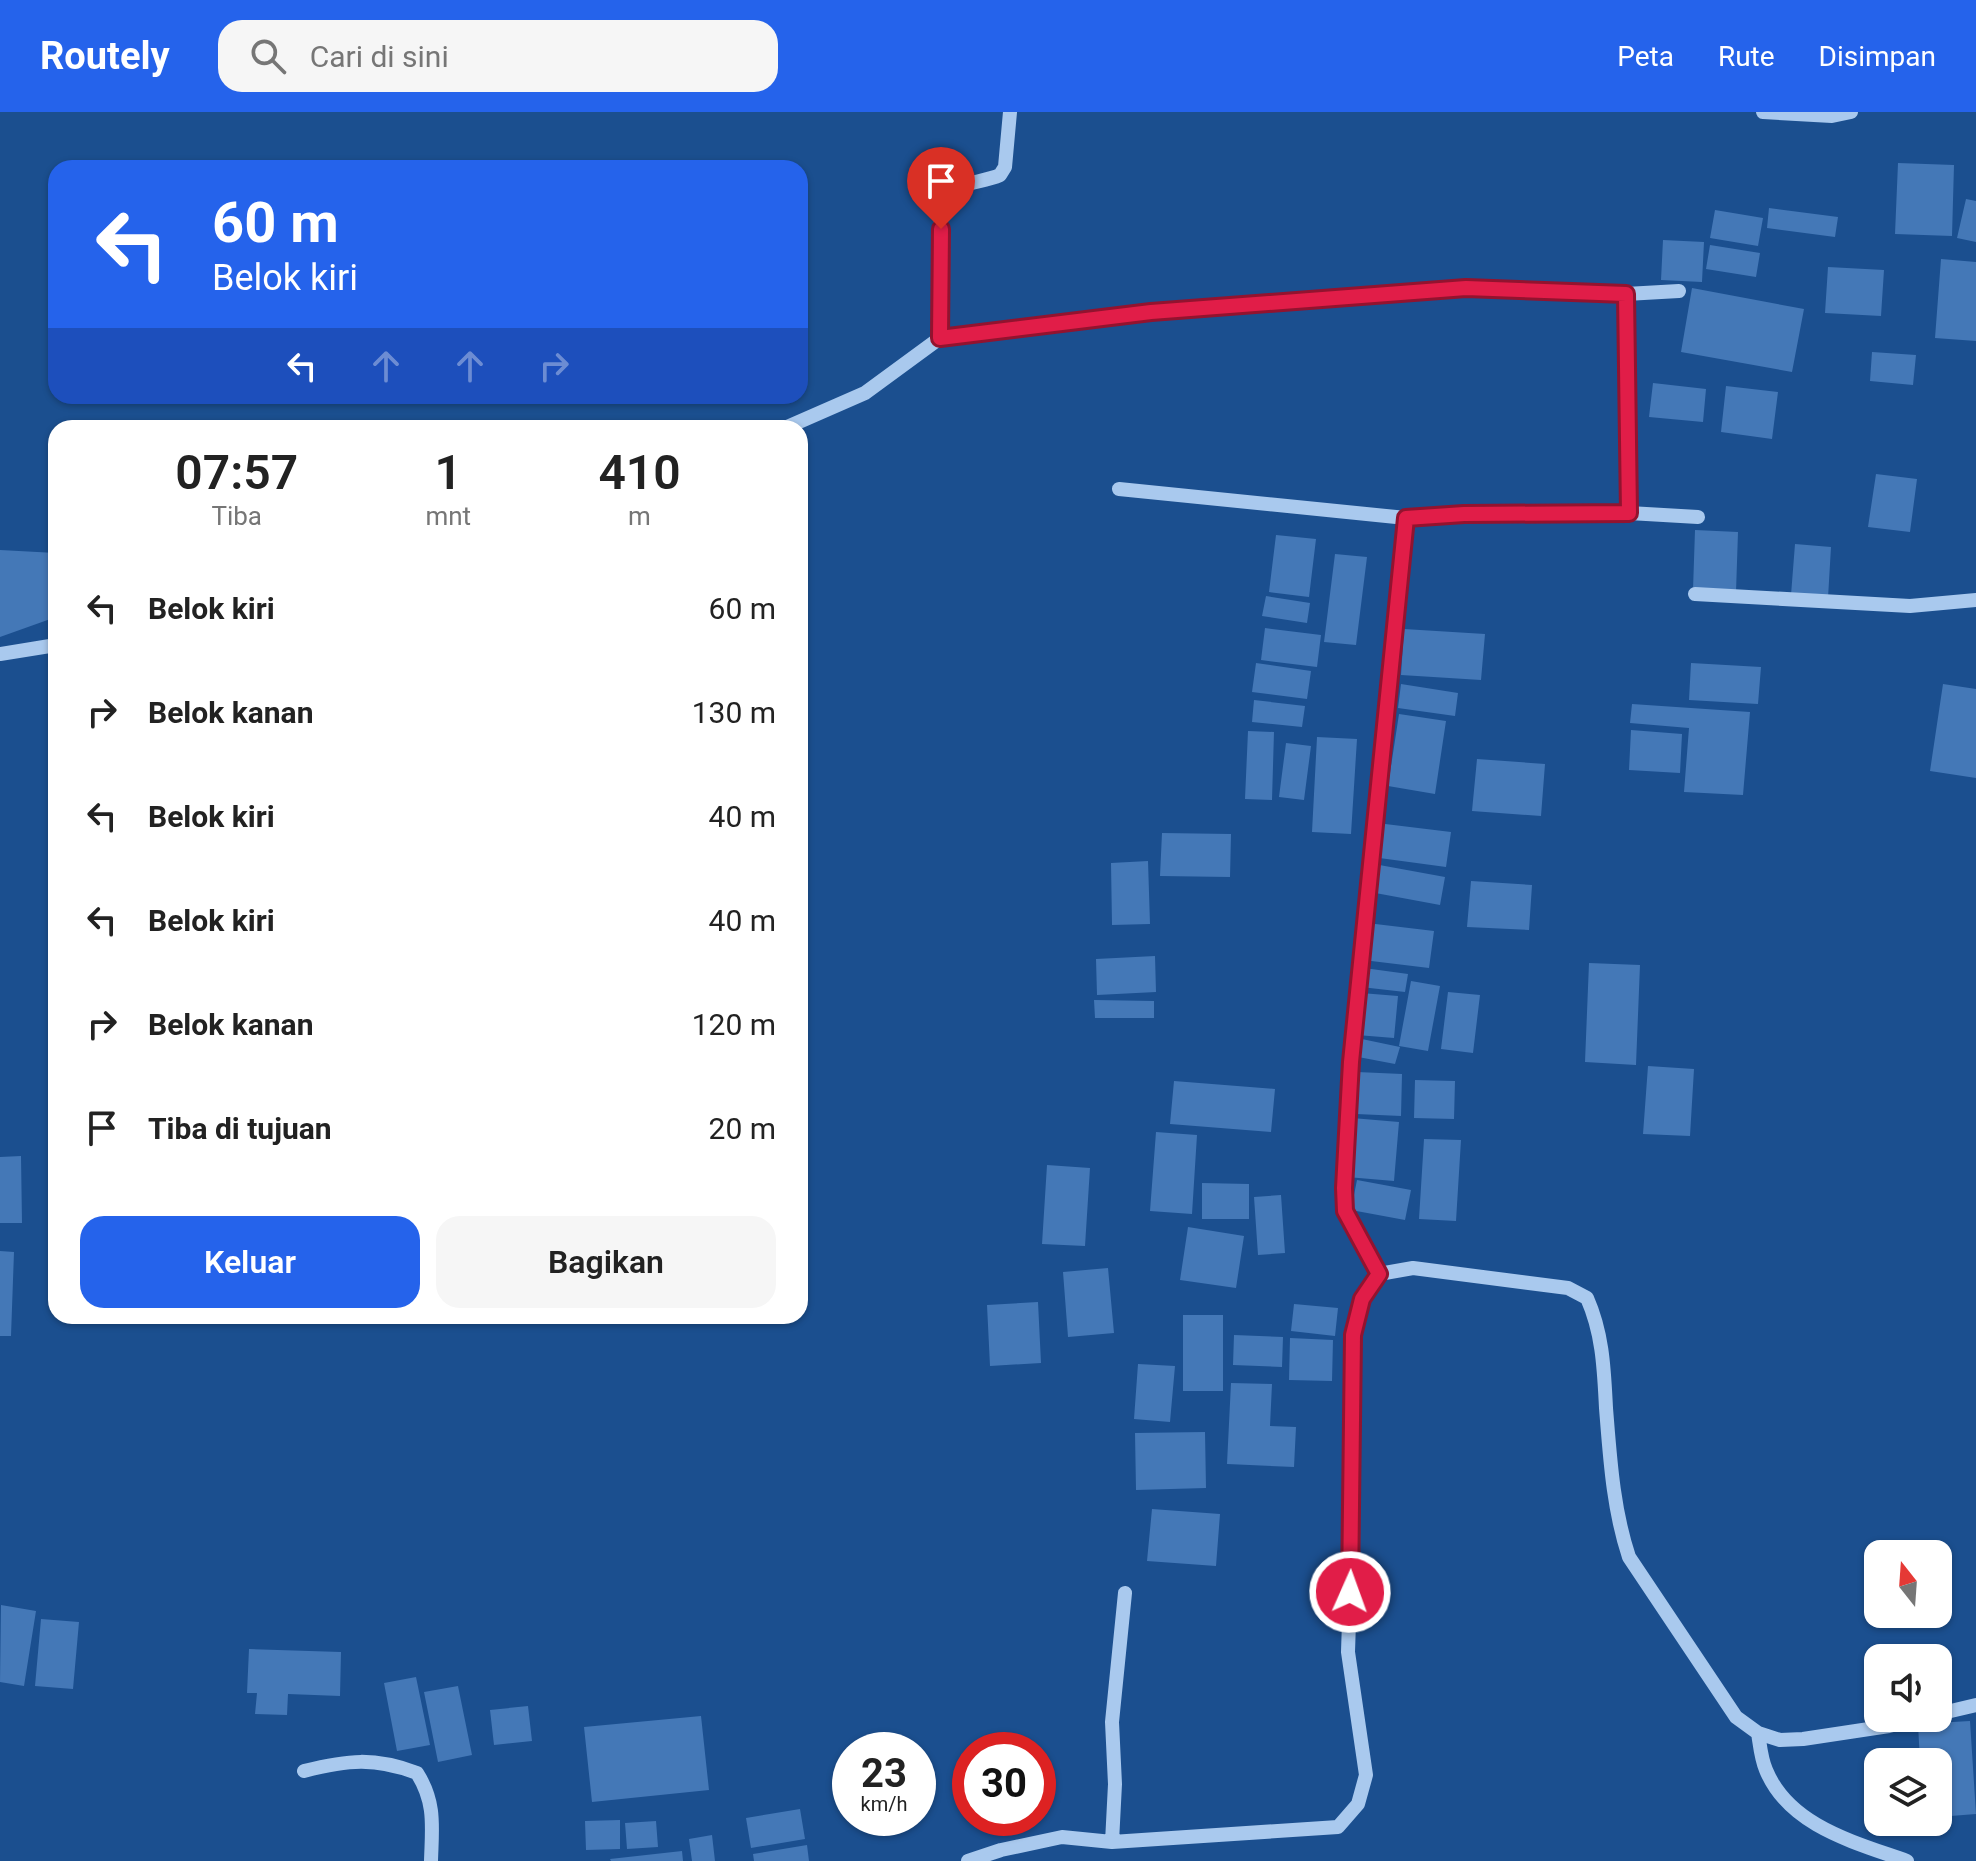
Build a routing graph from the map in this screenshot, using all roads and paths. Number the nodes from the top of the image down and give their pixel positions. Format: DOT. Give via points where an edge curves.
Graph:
graph roads {
  1 [pos="1010,112"];
  2 [pos="1763,112"];
  3 [pos="1851,112"];
  4 [pos="1679,291"];
  5 [pos="1626,294"];
  6 [pos="940,338"];
  7 [pos="803,420"];
  8 [pos="1119,489"];
  9 [pos="1629,513"];
  10 [pos="1698,517"];
  11 [pos="1406,518"];
  12 [pos="1695,594"];
  13 [pos="1976,600"];
  14 [pos="48,646"];
  15 [pos="0,654"];
  16 [pos="1379,1274"];
  17 [pos="1125,1593"];
  18 [pos="1976,1705"];
  19 [pos="1952,1711"];
  20 [pos="1864,1730"];
  21 [pos="1758,1733"];
  22 [pos="304,1771"];
  23 [pos="1112,1842"];
  24 [pos="431,1861"];
  25 [pos="968,1861"];
  26 [pos="1907,1861"];
  1 -- 6 [label="street" via="1000,175 955,188 941,202"];
  2 -- 3 [label="street"];
  4 -- 5 [label="street"];
  5 -- 6 [label="street" via="1466,288 1151,312"];
  5 -- 9 [label="street"];
  6 -- 7 [label="street" via="865,393"];
  8 -- 11 [label="street"];
  9 -- 10 [label="street"];
  9 -- 11 [label="street"];
  11 -- 16 [label="street" via="1350,1076 1344,1188 1345,1211"];
  12 -- 13 [label="street" via="1910,606"];
  14 -- 15 [label="street"];
  16 -- 21 [label="street" via="1413,1268 1568,1288 1587,1298 1602,1343 1611,1468 1629,1557 1717,1693"];
  16 -- 23 [label="street" via="1362,1299 1353,1335 1348,1652 1366,1775 1358,1804 1338,1827"];
  17 -- 23 [label="street" via="1112,1722"];
  18 -- 19 [label="street"];
  20 -- 21 [label="street" via="1780,1740"];
  21 -- 26 [label="street" via="1765,1768 1793,1809 1824,1830"];
  22 -- 24 [label="street" via="344,1761 374,1761 417,1773 432,1811"];
  23 -- 25 [label="street" via="1062,1837"];
}
